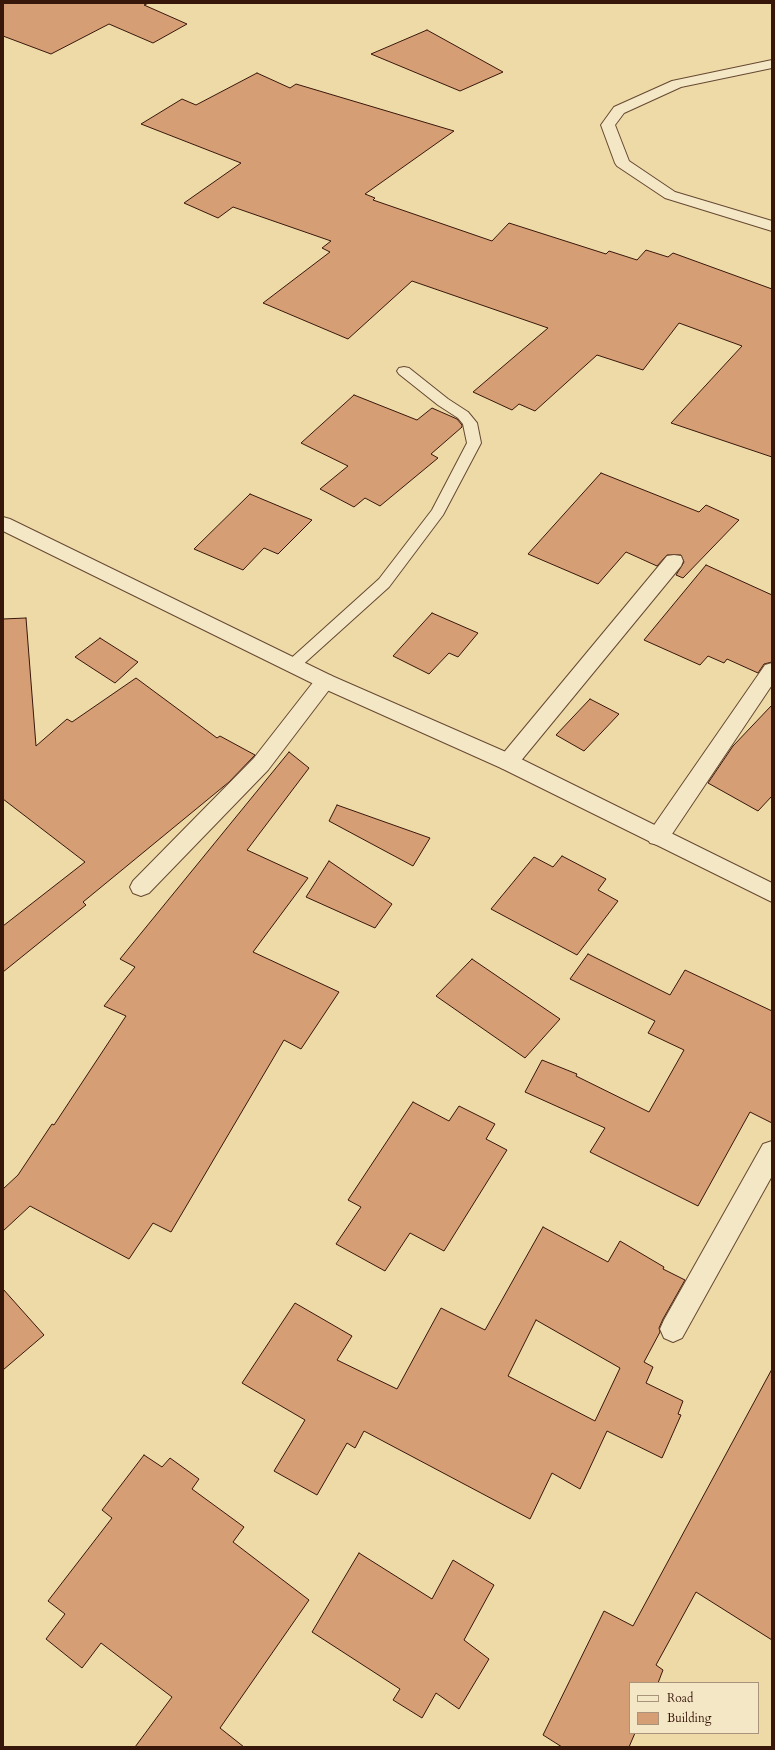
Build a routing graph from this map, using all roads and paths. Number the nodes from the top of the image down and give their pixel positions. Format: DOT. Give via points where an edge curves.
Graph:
graph roads {
  1 [pos="772,64"];
  2 [pos="772,226"];
  3 [pos="404,370"];
  4 [pos="3,523"];
  5 [pos="674,561"];
  6 [pos="293,665"];
  7 [pos="772,670"];
  8 [pos="325,681"];
  9 [pos="508,762"];
  10 [pos="658,837"];
  11 [pos="141,887"];
  12 [pos="772,894"];
  13 [pos="772,1152"];
  14 [pos="673,1329"];
  1 -- 2 [label="street" via="677,84 619,110 608,125 622,163 670,195"];
  3 -- 6 [label="lane" via="463,415 470,423 474,443 438,512 384,582"];
  4 -- 6 [label="street"];
  5 -- 9 [label="street"];
  6 -- 8 [label="street"];
  7 -- 10 [label="street"];
  8 -- 9 [label="street"];
  8 -- 11 [label="street" via="261,764"];
  9 -- 10 [label="street"];
  10 -- 12 [label="street"];
  13 -- 14 [label="street"];
}
